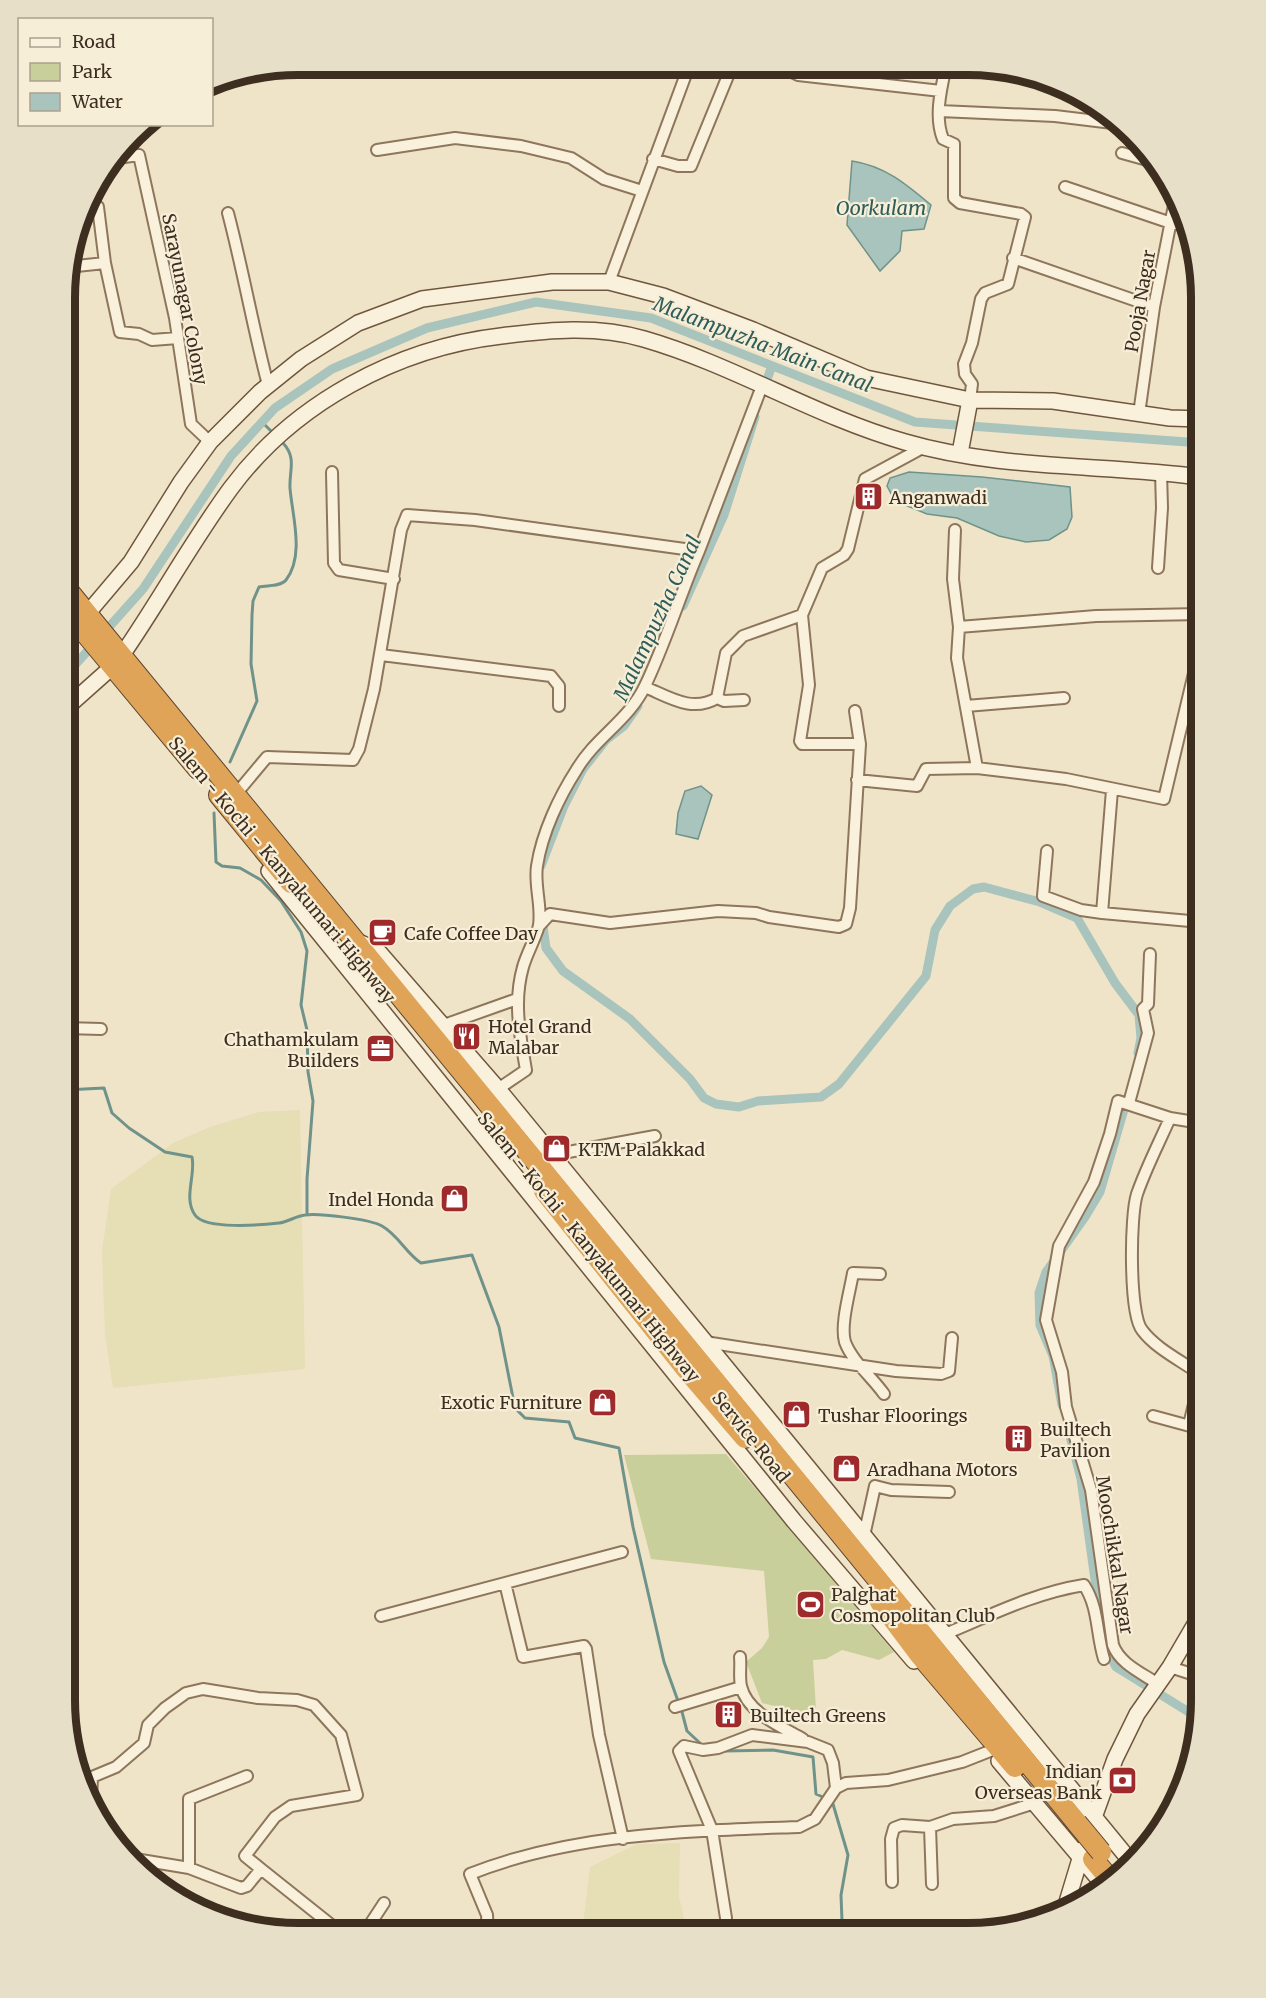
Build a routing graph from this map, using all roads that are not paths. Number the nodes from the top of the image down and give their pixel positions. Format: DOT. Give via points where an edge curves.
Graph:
graph roads {
  1 [pos="686,75"];
  2 [pos="728,75"];
  3 [pos="798,75"];
  4 [pos="944,75"];
  5 [pos="940,91"];
  6 [pos="940,111"];
  7 [pos="1105,122"];
  8 [pos="377,150"];
  9 [pos="1122,153"];
  10 [pos="125,157"];
  11 [pos="653,159"];
  12 [pos="1142,159"];
  13 [pos="1065,187"];
  14 [pos="642,191"];
  15 [pos="95,207"];
  16 [pos="1173,211"];
  17 [pos="228,213"];
  18 [pos="1171,223"];
  19 [pos="1178,224"];
  20 [pos="1013,258"];
  21 [pos="105,263"];
  22 [pos="77,266"];
  23 [pos="609,282"];
  24 [pos="1154,307"];
  25 [pos="178,339"];
  26 [pos="268,385"];
  27 [pos="767,388"];
  28 [pos="968,406"];
  29 [pos="1139,414"];
  30 [pos="1191,418"];
  31 [pos="210,442"];
  32 [pos="924,447"];
  33 [pos="961,449"];
  34 [pos="332,472"];
  35 [pos="1161,472"];
  36 [pos="1191,476"];
  37 [pos="955,530"];
  38 [pos="699,551"];
  39 [pos="1158,568"];
  40 [pos="394,579"];
  41 [pos="1191,614"];
  42 [pos="802,615"];
  43 [pos="75,620"];
  44 [pos="75,622"];
  45 [pos="959,627"];
  46 [pos="381,655"];
  47 [pos="117,661"];
  48 [pos="1191,686"];
  49 [pos="645,687"];
  50 [pos="717,698"];
  51 [pos="1064,698"];
  52 [pos="75,700"];
  53 [pos="744,700"];
  54 [pos="559,706"];
  55 [pos="966,706"];
  56 [pos="855,711"];
  57 [pos="860,744"];
  58 [pos="977,768"];
  59 [pos="857,780"];
  60 [pos="1112,790"];
  61 [pos="236,794"];
  62 [pos="248,831"];
  63 [pos="1047,851"];
  64 [pos="1102,913"];
  65 [pos="1191,921"];
  66 [pos="539,926"];
  67 [pos="356,941"];
  68 [pos="1150,954"];
  69 [pos="517,999"];
  70 [pos="444,1025"];
  71 [pos="75,1028"];
  72 [pos="101,1029"];
  73 [pos="498,1089"];
  74 [pos="1129,1103"];
  75 [pos="1170,1118"];
  76 [pos="1191,1121"];
  77 [pos="655,1136"];
  78 [pos="552,1155"];
  79 [pos="880,1274"];
  80 [pos="952,1338"];
  81 [pos="705,1342"];
  82 [pos="861,1365"];
  83 [pos="1191,1368"];
  84 [pos="884,1394"];
  85 [pos="1153,1416"];
  86 [pos="1191,1417"];
  87 [pos="1189,1425"];
  88 [pos="949,1492"];
  89 [pos="864,1536"];
  90 [pos="622,1552"];
  91 [pos="1105,1581"];
  92 [pos="505,1583"];
  93 [pos="1084,1585"];
  94 [pos="381,1616"];
  95 [pos="1191,1631"];
  96 [pos="945,1634"];
  97 [pos="741,1657"];
  98 [pos="1104,1659"];
  99 [pos="1170,1667"];
  100 [pos="1191,1674"];
  101 [pos="1158,1684"];
  102 [pos="741,1687"];
  103 [pos="675,1707"];
  104 [pos="808,1742"];
  105 [pos="990,1751"];
  106 [pos="247,1776"];
  107 [pos="89,1777"];
  108 [pos="92,1777"];
  109 [pos="92,1784"];
  110 [pos="834,1792"];
  111 [pos="1035,1803"];
  112 [pos="1081,1824"];
  113 [pos="930,1827"];
  114 [pos="712,1830"];
  115 [pos="622,1839"];
  116 [pos="1091,1856"];
  117 [pos="1126,1858"];
  118 [pos="142,1860"];
  119 [pos="189,1868"];
  120 [pos="261,1869"];
  121 [pos="1112,1870"];
  122 [pos="1106,1875"];
  123 [pos="1101,1879"];
  124 [pos="892,1882"];
  125 [pos="932,1884"];
  126 [pos="1071,1898"];
  127 [pos="384,1903"];
  128 [pos="726,1918"];
  129 [pos="329,1923"];
  130 [pos="371,1923"];
  131 [pos="487,1923"];
  1 -- 11 [label="street"];
  2 -- 11 [label="street" via="691,165 678,166"];
  3 -- 5 [label="street"];
  4 -- 5 [label="street"];
  5 -- 6 [label="street"];
  6 -- 7 [label="street"];
  6 -- 20 [label="street" via="940,133 954,144 956,201 1025,217"];
  8 -- 14 [label="street" via="455,138 512,144 571,158 604,178"];
  9 -- 12 [label="street"];
  10 -- 25 [label="street, Sarayunagar Colony" via="139,155"];
  11 -- 14 [label="street"];
  13 -- 18 [label="street"];
  14 -- 23 [label="street"];
  15 -- 21 [label="street" via="98,207"];
  16 -- 18 [label="street, Pooja Nagar"];
  17 -- 26 [label="street"];
  18 -- 19 [label="street"];
  18 -- 24 [label="street, Pooja Nagar"];
  20 -- 24 [label="street"];
  20 -- 28 [label="street" via="1008,284 985,293 981,299 964,364 972,384"];
  21 -- 22 [label="street"];
  21 -- 25 [label="street" via="120,332 152,340"];
  23 -- 26 [label="street" via="552,282 422,299 358,323"];
  23 -- 28 [label="street" via="663,296 866,378"];
  24 -- 29 [label="street, Pooja Nagar"];
  25 -- 31 [label="street, Sarayunagar Colony" via="191,424"];
  26 -- 31 [label="street"];
  27 -- 32 [label="street" via="822,413"];
  27 -- 38 [label="street"];
  27 -- 47 [label="street" via="694,355 639,338 594,331 554,330 485,338 431,350 365,376 304,415 261,453 232,487"];
  28 -- 29 [label="street" via="1053,401"];
  28 -- 33 [label="street"];
  29 -- 30 [label="street"];
  31 -- 43 [label="street" via="131,562"];
  32 -- 33 [label="street"];
  32 -- 42 [label="street" via="865,478 848,549 822,568"];
  33 -- 35 [label="street" via="1042,466"];
  34 -- 40 [label="street" via="334,562 339,570"];
  35 -- 36 [label="street"];
  35 -- 39 [label="street"];
  37 -- 45 [label="street" via="953,579"];
  38 -- 40 [label="street" via="475,520 407,515"];
  38 -- 49 [label="street"];
  40 -- 46 [label="street"];
  41 -- 45 [label="street" via="1096,616"];
  42 -- 50 [label="street" via="743,636 726,653"];
  42 -- 57 [label="street" via="809,685 800,741"];
  44 -- 47 [label="highway"];
  45 -- 55 [label="street" via="957,658"];
  46 -- 54 [label="street" via="551,676 559,686"];
  46 -- 61 [label="street" via="353,760 267,757"];
  47 -- 52 [label="street"];
  47 -- 61 [label="highway, Salem - Kochi - Kanyakumari Highway"];
  47 -- 62 [label="highway, Salem - Kochi - Kanyakumari Highway"];
  48 -- 60 [label="street" via="1164,799"];
  49 -- 50 [label="street" via="686,704 705,705"];
  49 -- 66 [label="street" via="625,719 598,739 559,803 537,867"];
  50 -- 53 [label="street"];
  51 -- 55 [label="street"];
  55 -- 58 [label="street"];
  56 -- 57 [label="street"];
  57 -- 59 [label="street"];
  58 -- 59 [label="street" via="926,769 917,786"];
  58 -- 60 [label="street" via="1066,779"];
  59 -- 66 [label="street" via="846,924 839,927 718,911 610,923 550,914"];
  60 -- 64 [label="street"];
  61 -- 67 [label="highway, Salem - Kochi - Kanyakumari Highway"];
  62 -- 105 [label="street, Service Road" via="268,870 389,1023 794,1521"];
  62 -- 112 [label="highway, Salem - Kochi - Kanyakumari Highway" via="488,1120 685,1368 846,1556 919,1654"];
  63 -- 64 [label="street" via="1043,896"];
  64 -- 65 [label="street"];
  66 -- 69 [label="street" via="527,949"];
  67 -- 70 [label="street, Service Road" via="377,950"];
  67 -- 112 [label="highway, Salem - Kochi - Kanyakumari Highway"];
  68 -- 74 [label="street" via="1148,1004 1143,1010 1148,1033"];
  69 -- 70 [label="street"];
  69 -- 73 [label="street" via="526,1070"];
  70 -- 73 [label="street, Service Road"];
  71 -- 72 [label="street"];
  73 -- 78 [label="street, Service Road"];
  74 -- 75 [label="street"];
  74 -- 91 [label="street, Moochikkal Nagar" via="1118,1101 1094,1182 1059,1246 1046,1320 1091,1490"];
  75 -- 76 [label="street"];
  75 -- 83 [label="street" via="1136,1196 1132,1256 1136,1312 1141,1329"];
  77 -- 78 [label="street"];
  78 -- 81 [label="street, Service Road"];
  79 -- 82 [label="street" via="853,1273 843,1329 846,1343"];
  80 -- 82 [label="street" via="949,1371 941,1374"];
  81 -- 82 [label="street"];
  81 -- 89 [label="street, Service Road"];
  82 -- 84 [label="street"];
  85 -- 87 [label="street"];
  86 -- 87 [label="street"];
  88 -- 89 [label="street" via="875,1486"];
  89 -- 96 [label="street, Service Road"];
  90 -- 92 [label="street"];
  91 -- 93 [label="street"];
  91 -- 101 [label="street, Moochikkal Nagar" via="1117,1655"];
  92 -- 94 [label="street"];
  92 -- 115 [label="street" via="523,1657 584,1646 586,1649 599,1735"];
  93 -- 96 [label="street" via="1039,1595"];
  93 -- 98 [label="street" via="1097,1613"];
  95 -- 99 [label="street"];
  96 -- 112 [label="street, Service Road"];
  97 -- 102 [label="street"];
  99 -- 100 [label="street"];
  99 -- 101 [label="street"];
  101 -- 112 [label="street" via="1137,1714"];
  102 -- 103 [label="street"];
  102 -- 104 [label="street" via="759,1712"];
  104 -- 110 [label="street" via="828,1750 833,1763"];
  104 -- 114 [label="street" via="752,1735 718,1748 684,1746 679,1752"];
  105 -- 110 [label="street" via="888,1780 846,1783"];
  105 -- 111 [label="street, Service Road"];
  106 -- 119 [label="street" via="189,1799"];
  107 -- 108 [label="street"];
  108 -- 109 [label="street"];
  108 -- 120 [label="street" via="116,1767 144,1743 148,1725 186,1693 203,1689 314,1705 341,1735 357,1795 291,1806 275,1817 245,1856"];
  110 -- 114 [label="street" via="815,1819 799,1827"];
  111 -- 113 [label="street" via="994,1816 953,1820"];
  111 -- 116 [label="street, Service Road"];
  112 -- 116 [label="highway, Salem - Kochi - Kanyakumari Highway"];
  112 -- 116 [label="street"];
  112 -- 117 [label="street, Service Road"];
  113 -- 124 [label="street" via="894,1828"];
  113 -- 125 [label="street"];
  114 -- 115 [label="street"];
  114 -- 128 [label="street"];
  115 -- 131 [label="street" via="516,1856 470,1874"];
  116 -- 121 [label="highway, Salem - Kochi - Kanyakumari Highway"];
  116 -- 122 [label="highway, Salem - Kochi - Kanyakumari Highway"];
  116 -- 123 [label="street, Service Road"];
  116 -- 126 [label="street"];
  118 -- 119 [label="street"];
  119 -- 120 [label="street" via="241,1888"];
  120 -- 129 [label="street"];
  127 -- 130 [label="street"];
}
